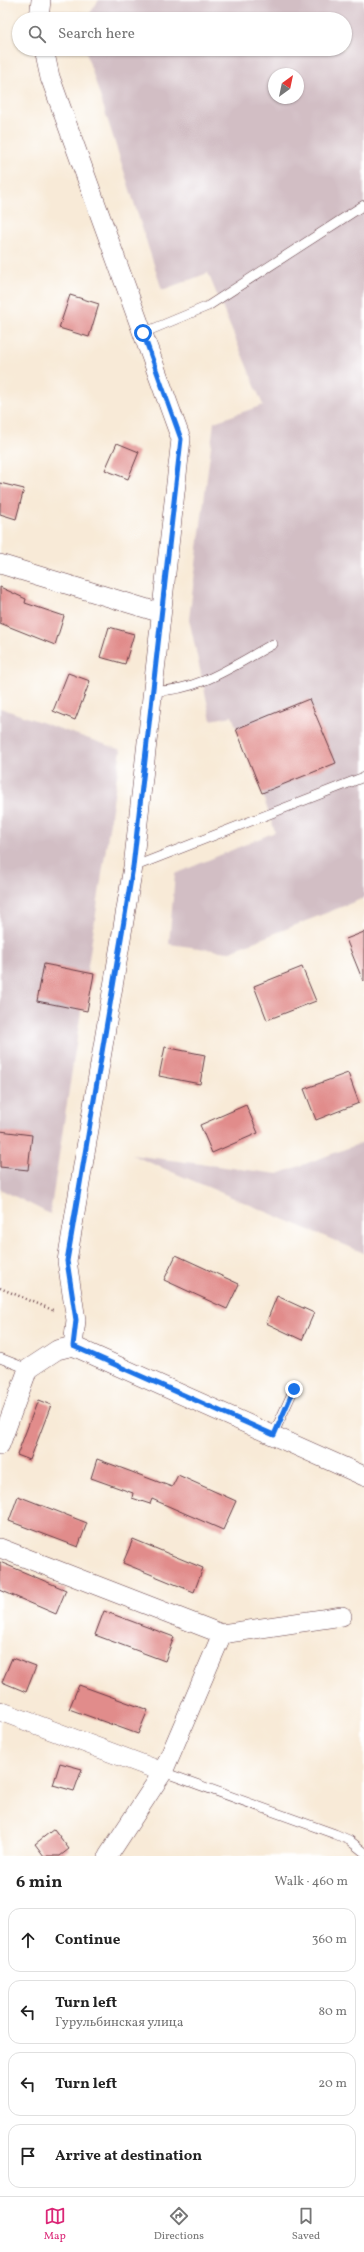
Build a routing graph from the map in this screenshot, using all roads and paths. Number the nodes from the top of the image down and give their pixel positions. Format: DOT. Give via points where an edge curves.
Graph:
graph roads {
  1 [pos="41,0"];
  2 [pos="40,12"];
  3 [pos="46,56"];
  4 [pos="364,205"];
  5 [pos="143,333"];
  6 [pos="0,564"];
  7 [pos="161,613"];
  8 [pos="273,644"];
  9 [pos="152,691"];
  10 [pos="364,777"];
  11 [pos="133,867"];
  12 [pos="0,1288"];
  13 [pos="76,1320"];
  14 [pos="73,1346"];
  15 [pos="0,1358"];
  16 [pos="28,1370"];
  17 [pos="294,1389"];
  18 [pos="274,1435"];
  19 [pos="0,1445"];
  20 [pos="364,1476"];
  21 [pos="0,1548"];
  22 [pos="342,1616"];
  23 [pos="222,1634"];
  24 [pos="0,1711"];
  25 [pos="163,1772"];
  26 [pos="364,1852"];
  27 [pos="108,1856"];
  1 -- 2 [label="street"];
  3 -- 5 [label="street" via="50,77"];
  4 -- 5 [label="lane" via="208,306"];
  5 -- 7 [label="street" via="181,439"];
  6 -- 7 [label="street"];
  7 -- 9 [label="street"];
  8 -- 9 [label="lane" via="193,686 172,691"];
  9 -- 11 [label="street"];
  10 -- 11 [label="lane"];
  11 -- 13 [label="street" via="67,1261"];
  12 -- 13 [label="path"];
  13 -- 14 [label="street"];
  14 -- 16 [label="street" via="57,1350"];
  14 -- 18 [label="street"];
  15 -- 16 [label="lane"];
  16 -- 19 [label="street"];
  17 -- 18 [label="lane"];
  18 -- 20 [label="street"];
  21 -- 23 [label="street"];
  22 -- 23 [label="street"];
  23 -- 25 [label="street"];
  24 -- 25 [label="street"];
  25 -- 26 [label="lane" via="335,1834 349,1840"];
  25 -- 27 [label="street"];
}
